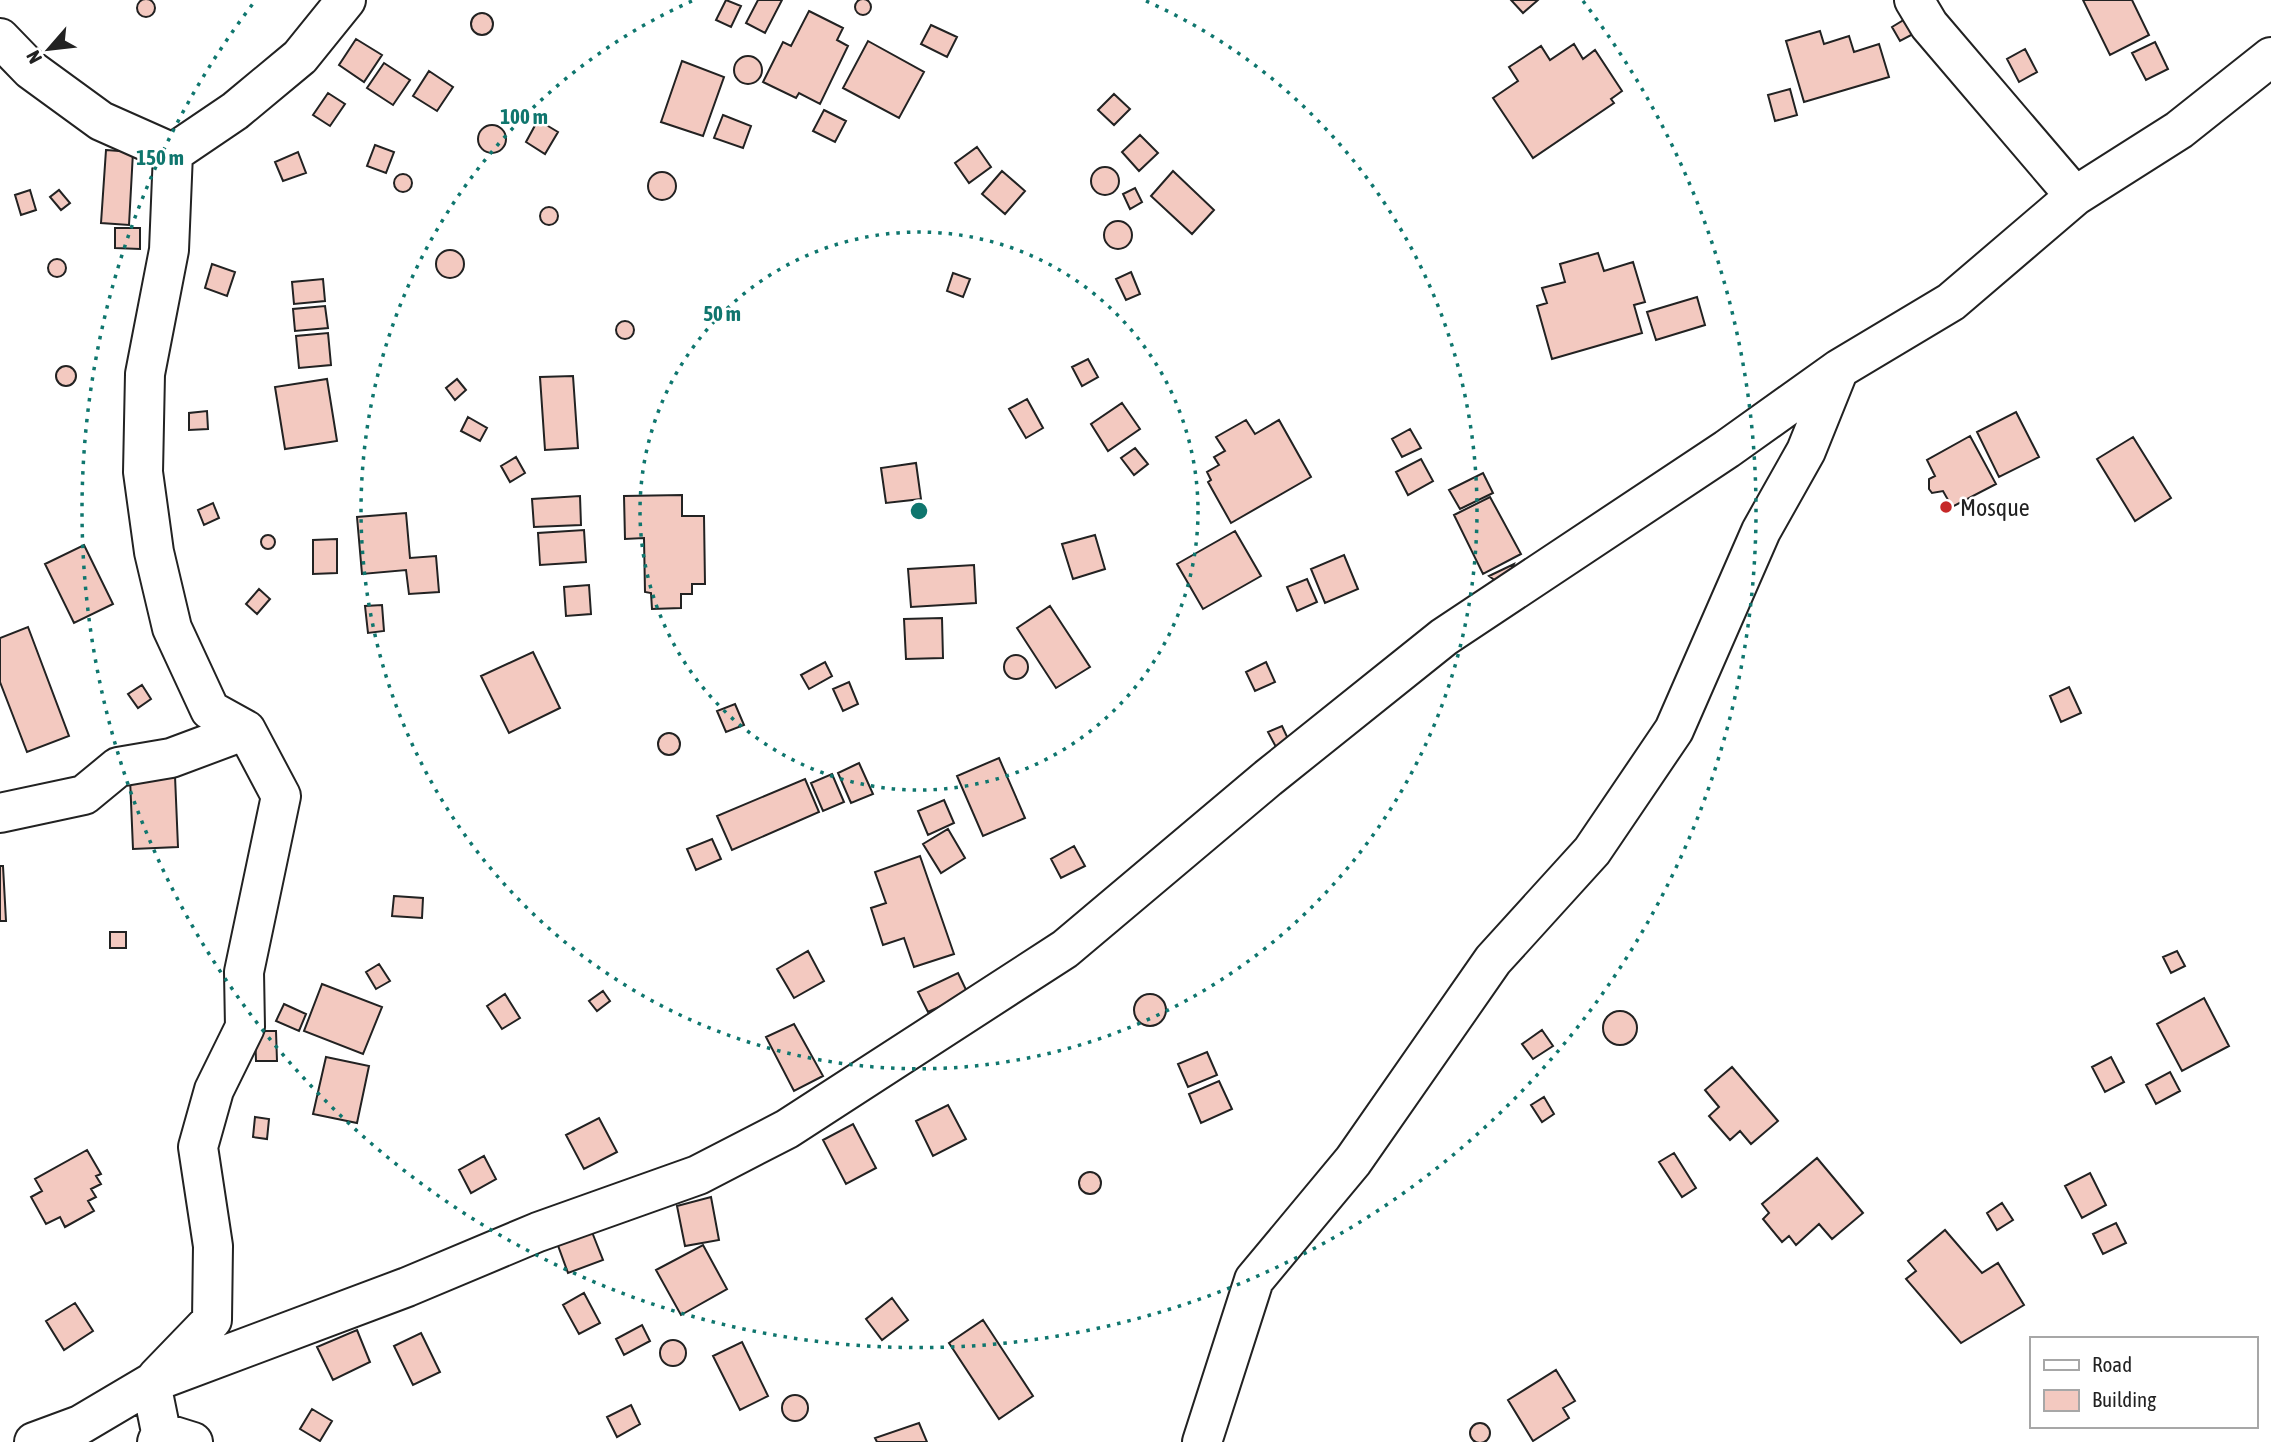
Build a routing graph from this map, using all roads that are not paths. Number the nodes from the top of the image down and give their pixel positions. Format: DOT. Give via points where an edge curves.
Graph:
graph roads {
  1 [pos="346,0"];
  2 [pos="1914,0"];
  3 [pos="0,38"];
  4 [pos="2271,57"];
  5 [pos="173,153"];
  6 [pos="2075,196"];
  7 [pos="1839,369"];
  8 [pos="246,730"];
  9 [pos="0,813"];
  10 [pos="151,1383"];
  11 [pos="170,1439"];
  12 [pos="34,1442"];
  13 [pos="1202,1442"];
  1 -- 5 [label="street" via="300,57 235,111"];
  2 -- 6 [label="street" via="1929,25"];
  3 -- 5 [label="street" via="31,70 101,121"];
  4 -- 6 [label="street" via="2179,130"];
  5 -- 8 [label="street" via="169,250 145,374 143,472 154,552 172,628 210,710"];
  6 -- 7 [label="street" via="1951,302"];
  7 -- 10 [label="street" via="1444,637 1065,949 787,1129 698,1175 538,1232 407,1287"];
  7 -- 13 [label="street" via="1806,451 1761,531 1674,730 1592,851 1493,960 1353,1161 1254,1280"];
  8 -- 9 [label="street" via="171,758 118,767 84,795"];
  8 -- 10 [label="street" via="281,796 244,972 245,1027 214,1090 198,1147 213,1246 212,1320"];
  10 -- 11 [label="street"];
  10 -- 12 [label="street" via="80,1425"];
}
